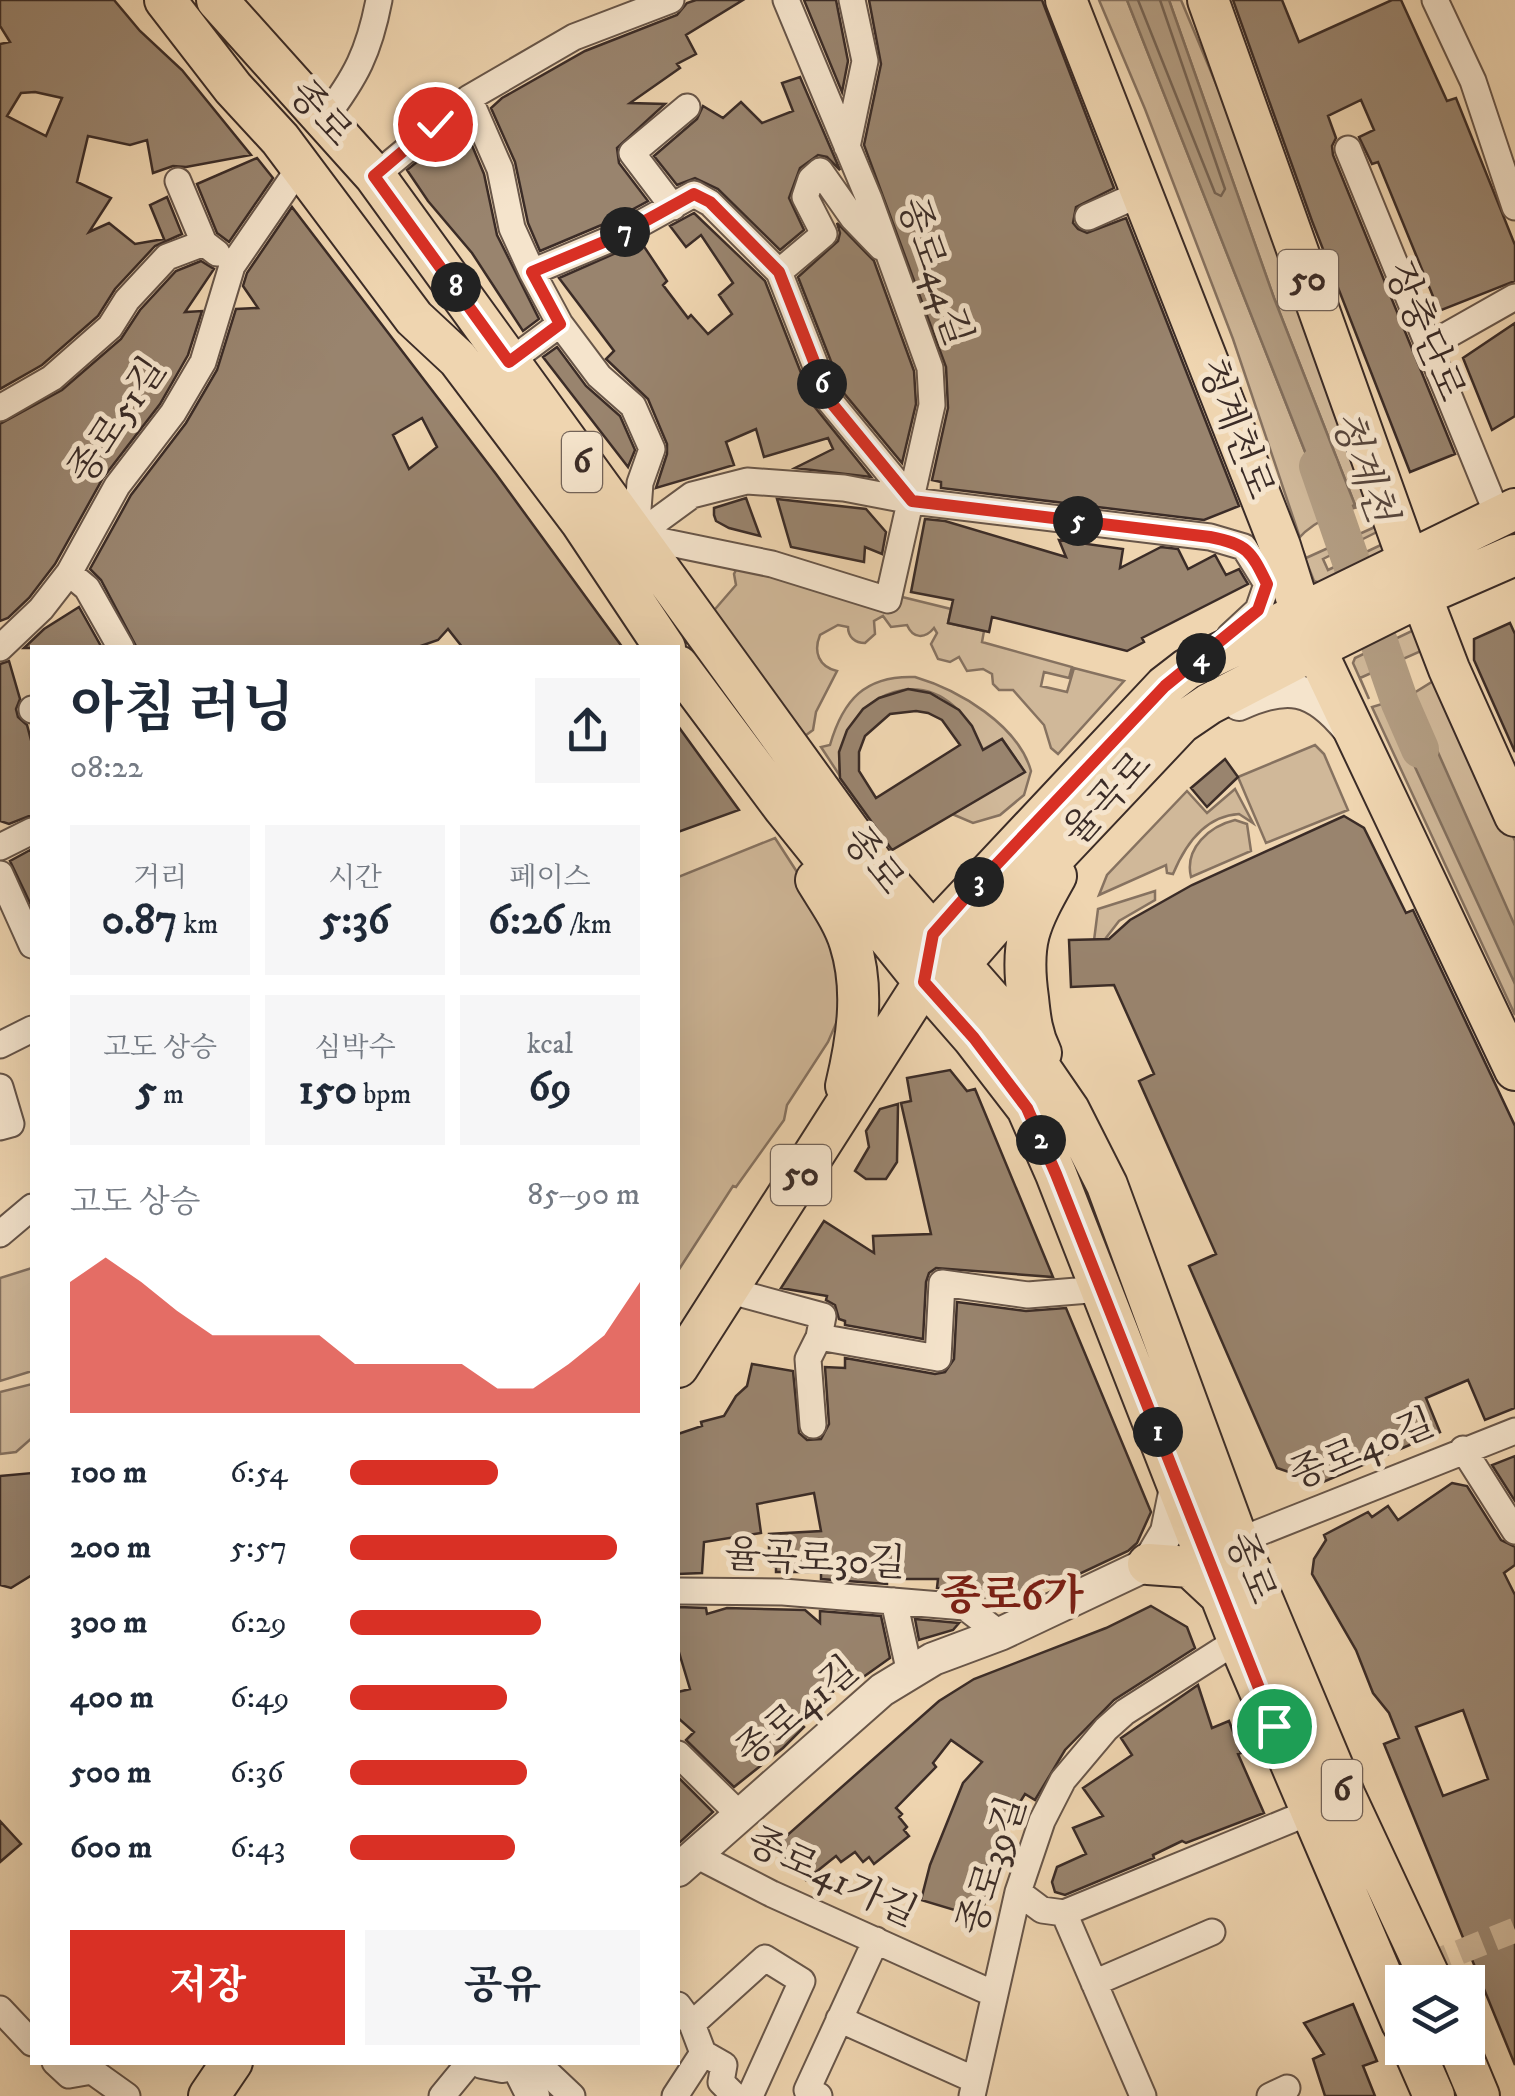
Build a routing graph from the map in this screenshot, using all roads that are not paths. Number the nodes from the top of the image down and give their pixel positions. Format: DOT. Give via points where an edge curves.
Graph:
graph roads {
  1 [pos="165,0"];
  2 [pos="218,0"];
  3 [pos="379,0"];
  4 [pos="671,0"];
  5 [pos="786,0"];
  6 [pos="852,0"];
  7 [pos="1066,0"];
  8 [pos="1208,0"];
  9 [pos="1435,0"];
  10 [pos="637,6"];
  11 [pos="470,98"];
  12 [pos="687,108"];
  13 [pos="324,118"];
  14 [pos="847,147"];
  15 [pos="1348,150"];
  16 [pos="1506,153"];
  17 [pos="300,167"];
  18 [pos="374,176"];
  19 [pos="178,181"];
  20 [pos="1142,193"];
  21 [pos="683,200"];
  22 [pos="1515,207"];
  23 [pos="1088,217"];
  24 [pos="204,242"];
  25 [pos="890,257"];
  26 [pos="232,266"];
  27 [pos="532,272"];
  28 [pos="779,272"];
  29 [pos="1515,297"];
  30 [pos="560,324"];
  31 [pos="1430,345"];
  32 [pos="509,362"];
  33 [pos="0,408"];
  34 [pos="912,501"];
  35 [pos="1507,513"];
  36 [pos="636,536"];
  37 [pos="1280,546"];
  38 [pos="1507,558"];
  39 [pos="70,573"];
  40 [pos="1416,577"];
  41 [pos="1267,584"];
  42 [pos="1309,630"];
  43 [pos="119,645"];
  44 [pos="662,645"];
  45 [pos="0,648"];
  46 [pos="1449,668"];
  47 [pos="1187,669"];
  48 [pos="680,672"];
  49 [pos="1353,730"];
  50 [pos="1097,794"];
  51 [pos="784,808"];
  52 [pos="1515,816"];
  53 [pos="30,832"];
  54 [pos="0,847"];
  55 [pos="879,872"];
  56 [pos="0,874"];
  57 [pos="999,890"];
  58 [pos="11,925"];
  59 [pos="933,934"];
  60 [pos="30,943"];
  61 [pos="960,964"];
  62 [pos="924,982"];
  63 [pos="30,1030"];
  64 [pos="0,1045"];
  65 [pos="1515,1070"];
  66 [pos="0,1087"];
  67 [pos="1069,1110"];
  68 [pos="840,1113"];
  69 [pos="0,1127"];
  70 [pos="30,1209"];
  71 [pos="0,1234"];
  72 [pos="1101,1289"];
  73 [pos="727,1290"];
  74 [pos="818,1338"];
  75 [pos="680,1364"];
  76 [pos="813,1425"];
  77 [pos="1515,1431"];
  78 [pos="1463,1449"];
  79 [pos="1176,1483"];
  80 [pos="1515,1531"];
  81 [pos="1238,1541"];
  82 [pos="1148,1564"];
  83 [pos="680,1591"];
  84 [pos="1220,1595"];
  85 [pos="894,1601"];
  86 [pos="1000,1634"];
  87 [pos="1238,1640"];
  88 [pos="910,1673"];
  89 [pos="680,1756"];
  90 [pos="1310,1812"];
  91 [pos="739,1814"];
  92 [pos="686,1862"];
  93 [pos="1018,1892"];
  94 [pos="1064,1912"];
  95 [pos="1212,1932"];
  96 [pos="876,1940"];
  97 [pos="1424,1965"];
  98 [pos="1094,1983"];
  99 [pos="1385,1984"];
  100 [pos="994,1994"];
  101 [pos="0,2009"];
  102 [pos="685,2015"];
  103 [pos="839,2019"];
  104 [pos="30,2041"];
  105 [pos="703,2053"];
  106 [pos="58,2065"];
  107 [pos="230,2065"];
  108 [pos="468,2065"];
  109 [pos="516,2065"];
  110 [pos="539,2065"];
  111 [pos="1420,2065"];
  112 [pos="1466,2065"];
  113 [pos="973,2088"];
  114 [pos="127,2096"];
  115 [pos="209,2096"];
  116 [pos="442,2096"];
  117 [pos="533,2096"];
  118 [pos="572,2096"];
  119 [pos="675,2096"];
  120 [pos="735,2096"];
  121 [pos="750,2096"];
  122 [pos="819,2096"];
  123 [pos="1143,2096"];
  124 [pos="1434,2096"];
  125 [pos="1479,2096"];
  1 -- 17 [label="main road, 종로 / 6"];
  2 -- 13 [label="main road, 종로 / 6"];
  3 -- 13 [label="street" via="371,41"];
  4 -- 10 [label="street"];
  5 -- 14 [label="street, 종로44길"];
  6 -- 14 [label="street" via="866,61"];
  7 -- 20 [label="main road, 청계천로"];
  8 -- 40 [label="main road, 50"];
  9 -- 16 [label="street"];
  10 -- 11 [label="street"];
  11 -- 18 [label="street"];
  11 -- 27 [label="street"];
  12 -- 21 [label="street" via="632,153"];
  13 -- 18 [label="main road, 종로 / 6"];
  14 -- 25 [label="street, 종로44길"];
  15 -- 31 [label="street, 장충단로"];
  16 -- 22 [label="street"];
  17 -- 26 [label="street, 종로51길"];
  17 -- 44 [label="main road, 종로 / 6" via="414,318 469,374 581,522"];
  18 -- 32 [label="main road, 종로 / 6"];
  19 -- 24 [label="street"];
  20 -- 23 [label="street"];
  20 -- 37 [label="main road, 청계천로"];
  21 -- 27 [label="street"];
  21 -- 28 [label="street" via="710,202"];
  24 -- 26 [label="street"];
  24 -- 33 [label="street" via="168,257 110,327 52,378"];
  25 -- 28 [label="street" via="820,171 805,196 824,234"];
  25 -- 34 [label="street, 종로44길" via="930,368 932,405"];
  26 -- 39 [label="street, 종로51길" via="202,362 173,413 116,486"];
  27 -- 30 [label="street"];
  28 -- 34 [label="street" via="829,400"];
  29 -- 31 [label="street"];
  30 -- 32 [label="street"];
  30 -- 36 [label="street" via="599,376 633,406 652,449 640,483"];
  31 -- 35 [label="street, 장충단로"];
  32 -- 36 [label="main road, 종로 / 6"];
  34 -- 36 [label="street" via="747,481 692,495"];
  34 -- 36 [label="street, 종로44길" via="888,600 772,564"];
  34 -- 41 [label="street" via="1237,542"];
  35 -- 40 [label="main road, 장충단로"];
  36 -- 55 [label="main road, 종로 / 6"];
  37 -- 41 [label="street" via="1280,562"];
  37 -- 42 [label="main road, 청계천로"];
  38 -- 40 [label="main road, 장충단로"];
  38 -- 46 [label="main road" via="1460,616"];
  39 -- 43 [label="street" via="87,588"];
  39 -- 45 [label="street, 종로51길"];
  40 -- 42 [label="main road, 장충단로"];
  40 -- 46 [label="main road"];
  41 -- 47 [label="street" via="1258,610"];
  42 -- 47 [label="main road, 율곡로"];
  42 -- 49 [label="main road, 청계천로"];
  42 -- 50 [label="main road, 율곡로"];
  46 -- 52 [label="main road"];
  47 -- 50 [label="main road, 율곡로" via="1165,686"];
  48 -- 51 [label="main road, 종로 / 6"];
  49 -- 50 [label="street" via="1320,700 1271,690 1208,721"];
  49 -- 65 [label="main road, 청계천로"];
  50 -- 55 [label="main road" via="942,890 910,892"];
  50 -- 57 [label="main road, 율곡로"];
  50 -- 67 [label="main road" via="1023,948 1033,1037"];
  51 -- 62 [label="main road, 종로 / 6"];
  51 -- 68 [label="main road" via="851,945 858,1036"];
  53 -- 54 [label="street"];
  55 -- 59 [label="main road, 종로 / 6"];
  56 -- 58 [label="street"];
  57 -- 59 [label="main road, 율곡로"];
  57 -- 61 [label="main road, 율곡로"];
  58 -- 60 [label="street"];
  59 -- 61 [label="main road, 종로 / 6"];
  59 -- 62 [label="main road"];
  61 -- 62 [label="main road, 율곡로"];
  61 -- 67 [label="main road, 종로 / 6" via="1001,1010"];
  62 -- 68 [label="main road, 50"];
  62 -- 72 [label="main road, 종로 / 6" via="1027,1108"];
  63 -- 64 [label="street"];
  66 -- 69 [label="street" via="10,1124"];
  67 -- 81 [label="main road, 종로 / 6" via="1107,1185"];
  68 -- 73 [label="main road, 50"];
  70 -- 71 [label="street"];
  72 -- 74 [label="street" via="1028,1296 942,1283 938,1358"];
  72 -- 79 [label="main road, 종로 / 6"];
  73 -- 74 [label="street" via="823,1316"];
  73 -- 75 [label="main road, 50"];
  74 -- 76 [label="street" via="808,1359"];
  77 -- 78 [label="street, 종로40길"];
  78 -- 80 [label="street"];
  78 -- 81 [label="street, 종로40길"];
  79 -- 82 [label="street" via="1167,1532"];
  79 -- 84 [label="main road, 종로 / 6"];
  81 -- 97 [label="main road, 종로 / 6"];
  82 -- 84 [label="main road" via="1190,1567"];
  82 -- 86 [label="street, 종로41길"];
  83 -- 85 [label="street, 율곡로30길"];
  84 -- 87 [label="main road, 종로 / 6"];
  85 -- 86 [label="street, 율곡로30길" via="965,1608"];
  85 -- 88 [label="street, 종로41길"];
  86 -- 88 [label="street, 종로41길"];
  87 -- 90 [label="main road, 종로 / 6"];
  87 -- 93 [label="street, 종로39길" via="1106,1728 1056,1794"];
  88 -- 91 [label="street, 종로41길"];
  89 -- 91 [label="street, 종로41길"];
  90 -- 94 [label="street"];
  90 -- 99 [label="main road, 종로 / 6"];
  91 -- 92 [label="street, 종로41길"];
  92 -- 96 [label="street, 종로41가길"];
  93 -- 94 [label="street" via="1042,1910"];
  93 -- 100 [label="street, 종로39길"];
  94 -- 98 [label="street"];
  95 -- 98 [label="street"];
  96 -- 100 [label="street, 종로41가길"];
  96 -- 103 [label="street"];
  98 -- 123 [label="street"];
  100 -- 113 [label="street, 종로39길"];
  101 -- 104 [label="street"];
  102 -- 105 [label="street"];
  102 -- 121 [label="street" via="765,1958 802,1980"];
  103 -- 113 [label="street, 종로39길"];
  103 -- 122 [label="street" via="807,2090"];
  105 -- 119 [label="street"];
  105 -- 120 [label="street" via="724,2065 721,2082"];
  106 -- 114 [label="street" via="69,2074 92,2071"];
  107 -- 115 [label="main road"];
  108 -- 116 [label="street"];
  109 -- 117 [label="street"];
  110 -- 118 [label="street"];
  111 -- 124 [label="main road"];
  112 -- 125 [label="main road"];
}
